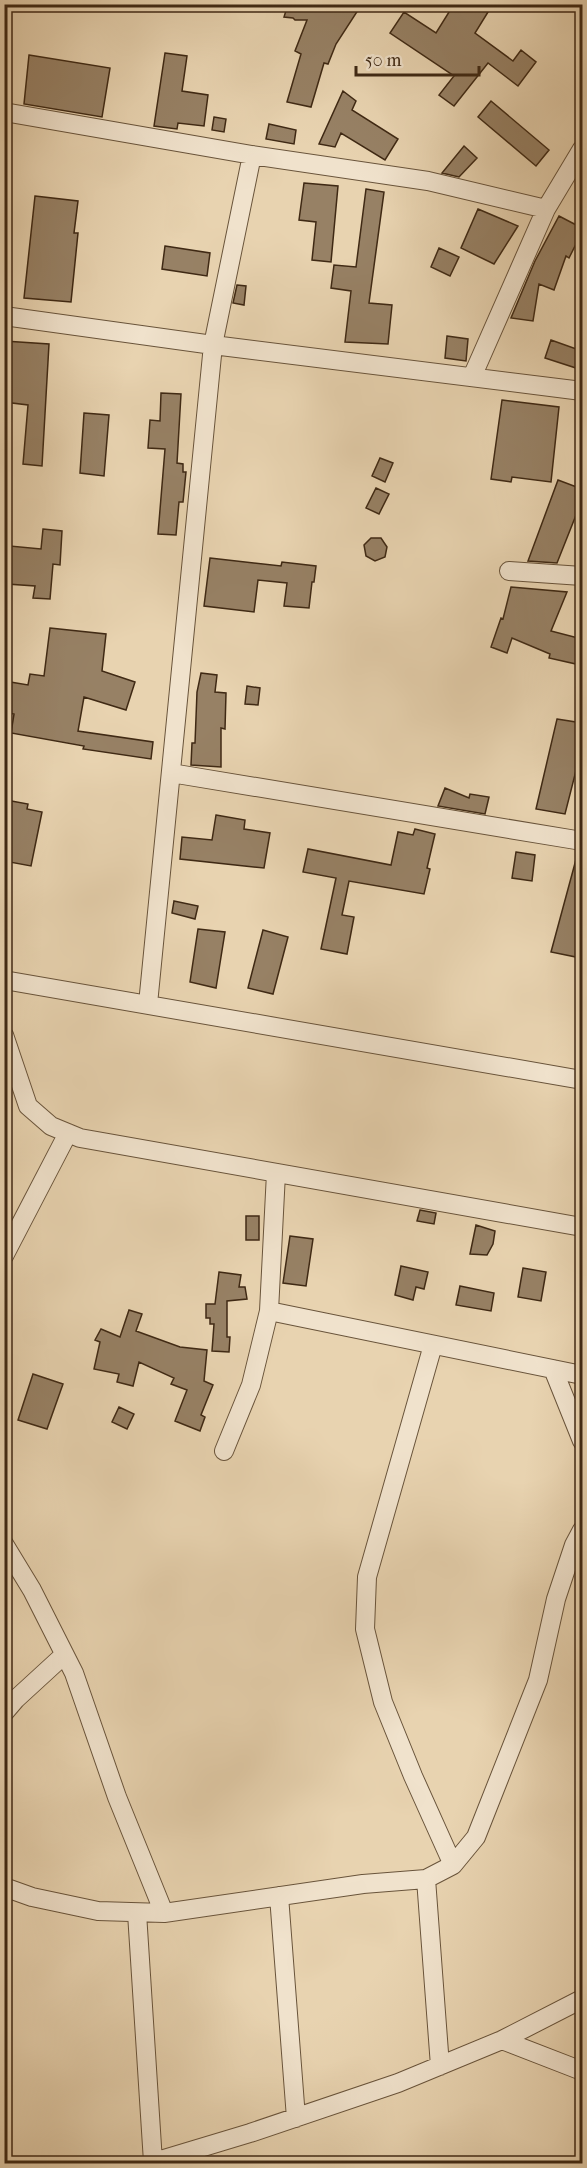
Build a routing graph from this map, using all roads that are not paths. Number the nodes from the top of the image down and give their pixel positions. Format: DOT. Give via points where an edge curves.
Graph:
graph roads {
  1 [pos="4,112"];
  2 [pos="582,148"];
  3 [pos="252,155"];
  4 [pos="546,209"];
  5 [pos="4,316"];
  6 [pos="213,345"];
  7 [pos="472,377"];
  8 [pos="582,391"];
  9 [pos="509,571"];
  10 [pos="582,576"];
  11 [pos="171,772"];
  12 [pos="582,841"];
  13 [pos="4,980"];
  14 [pos="148,1004"];
  15 [pos="4,1035"];
  16 [pos="582,1080"];
  17 [pos="68,1133"];
  18 [pos="276,1173"];
  19 [pos="582,1227"];
  20 [pos="4,1256"];
  21 [pos="269,1311"];
  22 [pos="433,1345"];
  23 [pos="553,1370"];
  24 [pos="582,1375"];
  25 [pos="582,1441"];
  26 [pos="224,1451"];
  27 [pos="582,1530"];
  28 [pos="4,1544"];
  29 [pos="64,1655"];
  30 [pos="4,1713"];
  31 [pos="453,1865"];
  32 [pos="426,1879"];
  33 [pos="4,1887"];
  34 [pos="279,1896"];
  35 [pos="164,1912"];
  36 [pos="137,1913"];
  37 [pos="582,1999"];
  38 [pos="502,2040"];
  39 [pos="440,2067"];
  40 [pos="582,2071"];
  41 [pos="296,2118"];
  42 [pos="150,2163"];
  1 -- 3 [label="street"];
  2 -- 4 [label="street"];
  3 -- 4 [label="street" via="428,181"];
  3 -- 6 [label="street"];
  4 -- 7 [label="street"];
  5 -- 6 [label="street"];
  6 -- 7 [label="street"];
  6 -- 11 [label="street"];
  7 -- 8 [label="street"];
  9 -- 10 [label="street"];
  11 -- 12 [label="street"];
  11 -- 14 [label="street"];
  13 -- 14 [label="street"];
  14 -- 16 [label="street"];
  15 -- 17 [label="street" via="28,1106 51,1126"];
  17 -- 18 [label="street"];
  17 -- 20 [label="street"];
  18 -- 19 [label="street"];
  18 -- 21 [label="street"];
  21 -- 22 [label="street"];
  21 -- 26 [label="street" via="251,1385"];
  22 -- 23 [label="street"];
  22 -- 31 [label="street" via="367,1577 365,1629 383,1702"];
  23 -- 24 [label="street"];
  23 -- 25 [label="street"];
  27 -- 31 [label="street" via="556,1599 538,1680 476,1837"];
  28 -- 29 [label="street"];
  29 -- 30 [label="street"];
  29 -- 35 [label="street"];
  31 -- 32 [label="street"];
  32 -- 34 [label="street"];
  32 -- 39 [label="street"];
  33 -- 36 [label="street" via="98,1911"];
  34 -- 35 [label="street"];
  34 -- 41 [label="street"];
  35 -- 36 [label="street"];
  36 -- 42 [label="street"];
  37 -- 38 [label="street"];
  38 -- 39 [label="street"];
  38 -- 40 [label="street"];
  39 -- 41 [label="street"];
  41 -- 42 [label="street"];
}
